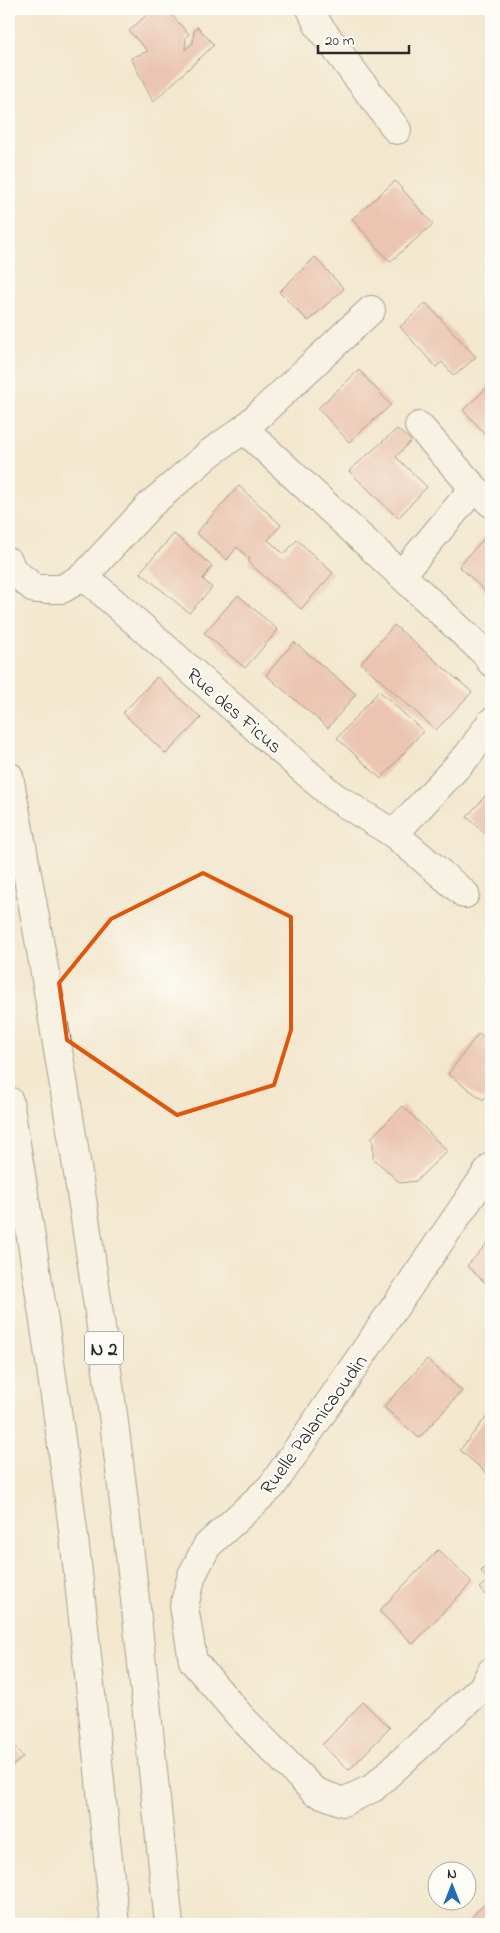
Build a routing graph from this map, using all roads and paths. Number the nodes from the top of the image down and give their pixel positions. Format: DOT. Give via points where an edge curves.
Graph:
graph roads {
  1 [pos="310,9"];
  2 [pos="397,130"];
  3 [pos="371,310"];
  4 [pos="419,426"];
  5 [pos="244,429"];
  6 [pos="483,495"];
  7 [pos="9,562"];
  8 [pos="402,574"];
  9 [pos="84,576"];
  10 [pos="491,662"];
  11 [pos="491,722"];
  12 [pos="9,776"];
  13 [pos="394,834"];
  14 [pos="465,894"];
  15 [pos="9,1101"];
  16 [pos="491,1167"];
  17 [pos="488,1685"];
  18 [pos="115,1924"];
  19 [pos="169,1924"];
  1 -- 2 [label="main road" via="318,25"];
  3 -- 5 [label="main road"];
  4 -- 6 [label="main road"];
  5 -- 8 [label="main road"];
  5 -- 9 [label="main road" via="210,453 150,505"];
  6 -- 8 [label="main road"];
  7 -- 9 [label="main road" via="11,569 35,589 62,589"];
  8 -- 10 [label="main road"];
  9 -- 13 [label="main road, Rue des Ficus" via="333,796"];
  11 -- 13 [label="main road" via="469,754"];
  12 -- 19 [label="main road, N 2" via="78,1178 106,1364"];
  13 -- 14 [label="main road, Rue des Ficus"];
  15 -- 18 [label="main road" via="58,1414"];
  16 -- 17 [label="main road, Ruelle Palanicaoudin" via="272,1486 207,1546 192,1575 184,1606 193,1661 241,1717 314,1791 343,1802 372,1788"];
}
